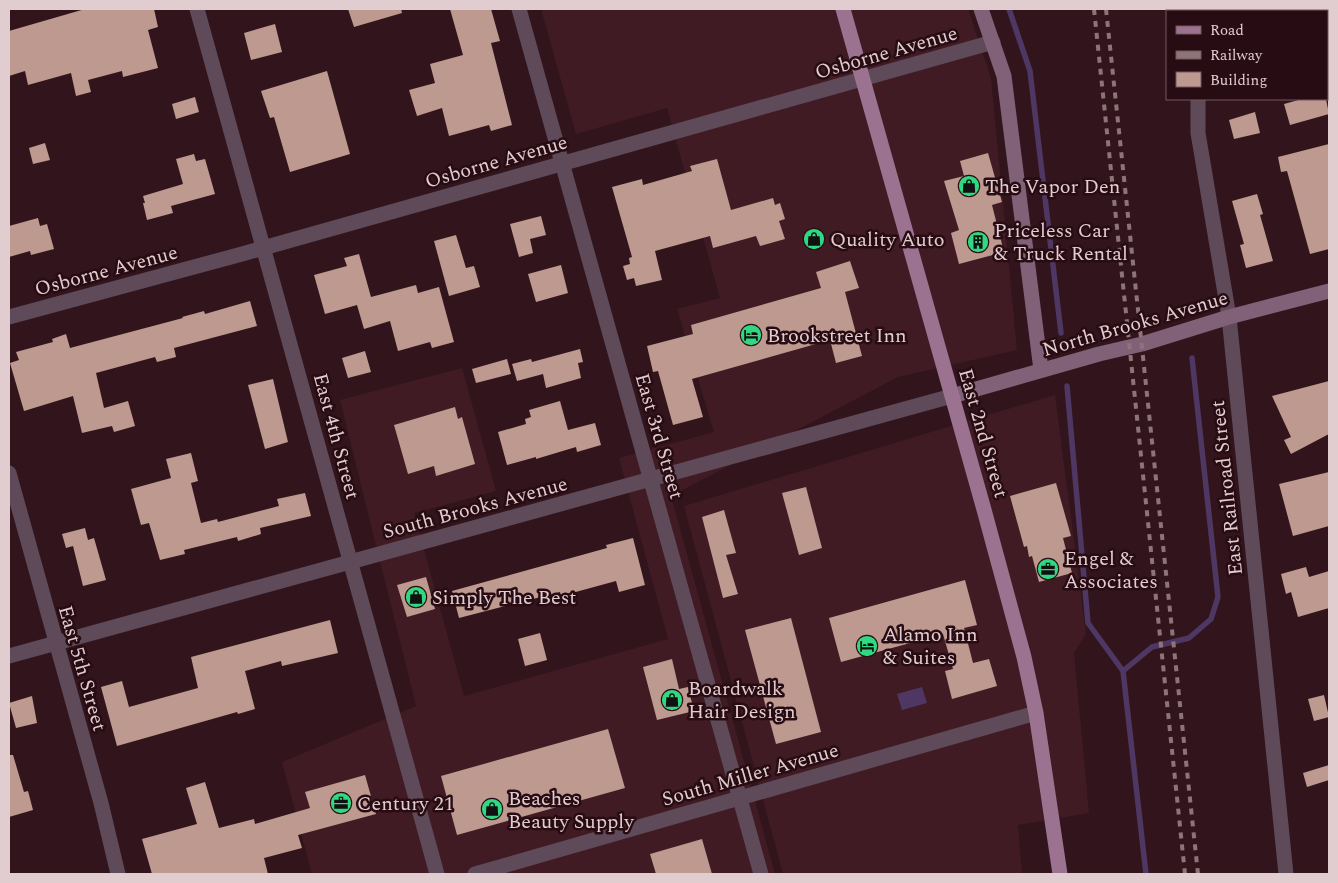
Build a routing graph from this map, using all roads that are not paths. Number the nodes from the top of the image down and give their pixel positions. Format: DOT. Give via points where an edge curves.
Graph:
graph roads {
  1 [pos="198,9"];
  2 [pos="519,9"];
  3 [pos="843,9"];
  4 [pos="981,9"];
  5 [pos="993,42"];
  6 [pos="862,80"];
  7 [pos="1198,100"];
  8 [pos="563,162"];
  9 [pos="265,247"];
  10 [pos="1329,291"];
  11 [pos="9,317"];
  12 [pos="1229,317"];
  13 [pos="1041,370"];
  14 [pos="952,396"];
  15 [pos="9,473"];
  16 [pos="651,480"];
  17 [pos="350,562"];
  18 [pos="55,643"];
  19 [pos="9,656"];
  20 [pos="1036,714"];
  21 [pos="740,798"];
  22 [pos="118,874"];
  23 [pos="437,874"];
  24 [pos="475,874"];
  25 [pos="761,874"];
  26 [pos="1060,874"];
  27 [pos="1286,874"];
  1 -- 9 [label="street, East 4th Street"];
  2 -- 8 [label="street, East 3rd Street"];
  3 -- 6 [label="main road, East 2nd Street"];
  4 -- 5 [label="street"];
  5 -- 6 [label="street, Osborne Avenue"];
  5 -- 13 [label="street" via="1004,76"];
  6 -- 8 [label="street, Osborne Avenue"];
  6 -- 14 [label="main road, East 2nd Street"];
  7 -- 12 [label="street, East Railroad Street" via="1198,132"];
  8 -- 9 [label="street, Osborne Avenue"];
  8 -- 16 [label="street, East 3rd Street"];
  9 -- 11 [label="street, Osborne Avenue"];
  9 -- 17 [label="street, East 4th Street"];
  10 -- 12 [label="street, North Brooks Avenue"];
  12 -- 13 [label="street, North Brooks Avenue"];
  12 -- 27 [label="street, East Railroad Street"];
  13 -- 14 [label="street, North Brooks Avenue"];
  14 -- 16 [label="street, South Brooks Avenue"];
  14 -- 20 [label="main road, East 2nd Street" via="1020,641"];
  15 -- 18 [label="street, East 5th Street"];
  16 -- 17 [label="street, South Brooks Avenue"];
  16 -- 21 [label="street, East 3rd Street"];
  17 -- 18 [label="street, South Brooks Avenue"];
  17 -- 23 [label="street, East 4th Street"];
  18 -- 19 [label="street, South Brooks Avenue"];
  18 -- 22 [label="street, East 5th Street"];
  20 -- 21 [label="street, South Miller Avenue"];
  20 -- 26 [label="main road, East 2nd Street"];
  21 -- 24 [label="street, South Miller Avenue"];
  21 -- 25 [label="street, East 3rd Street"];
}
